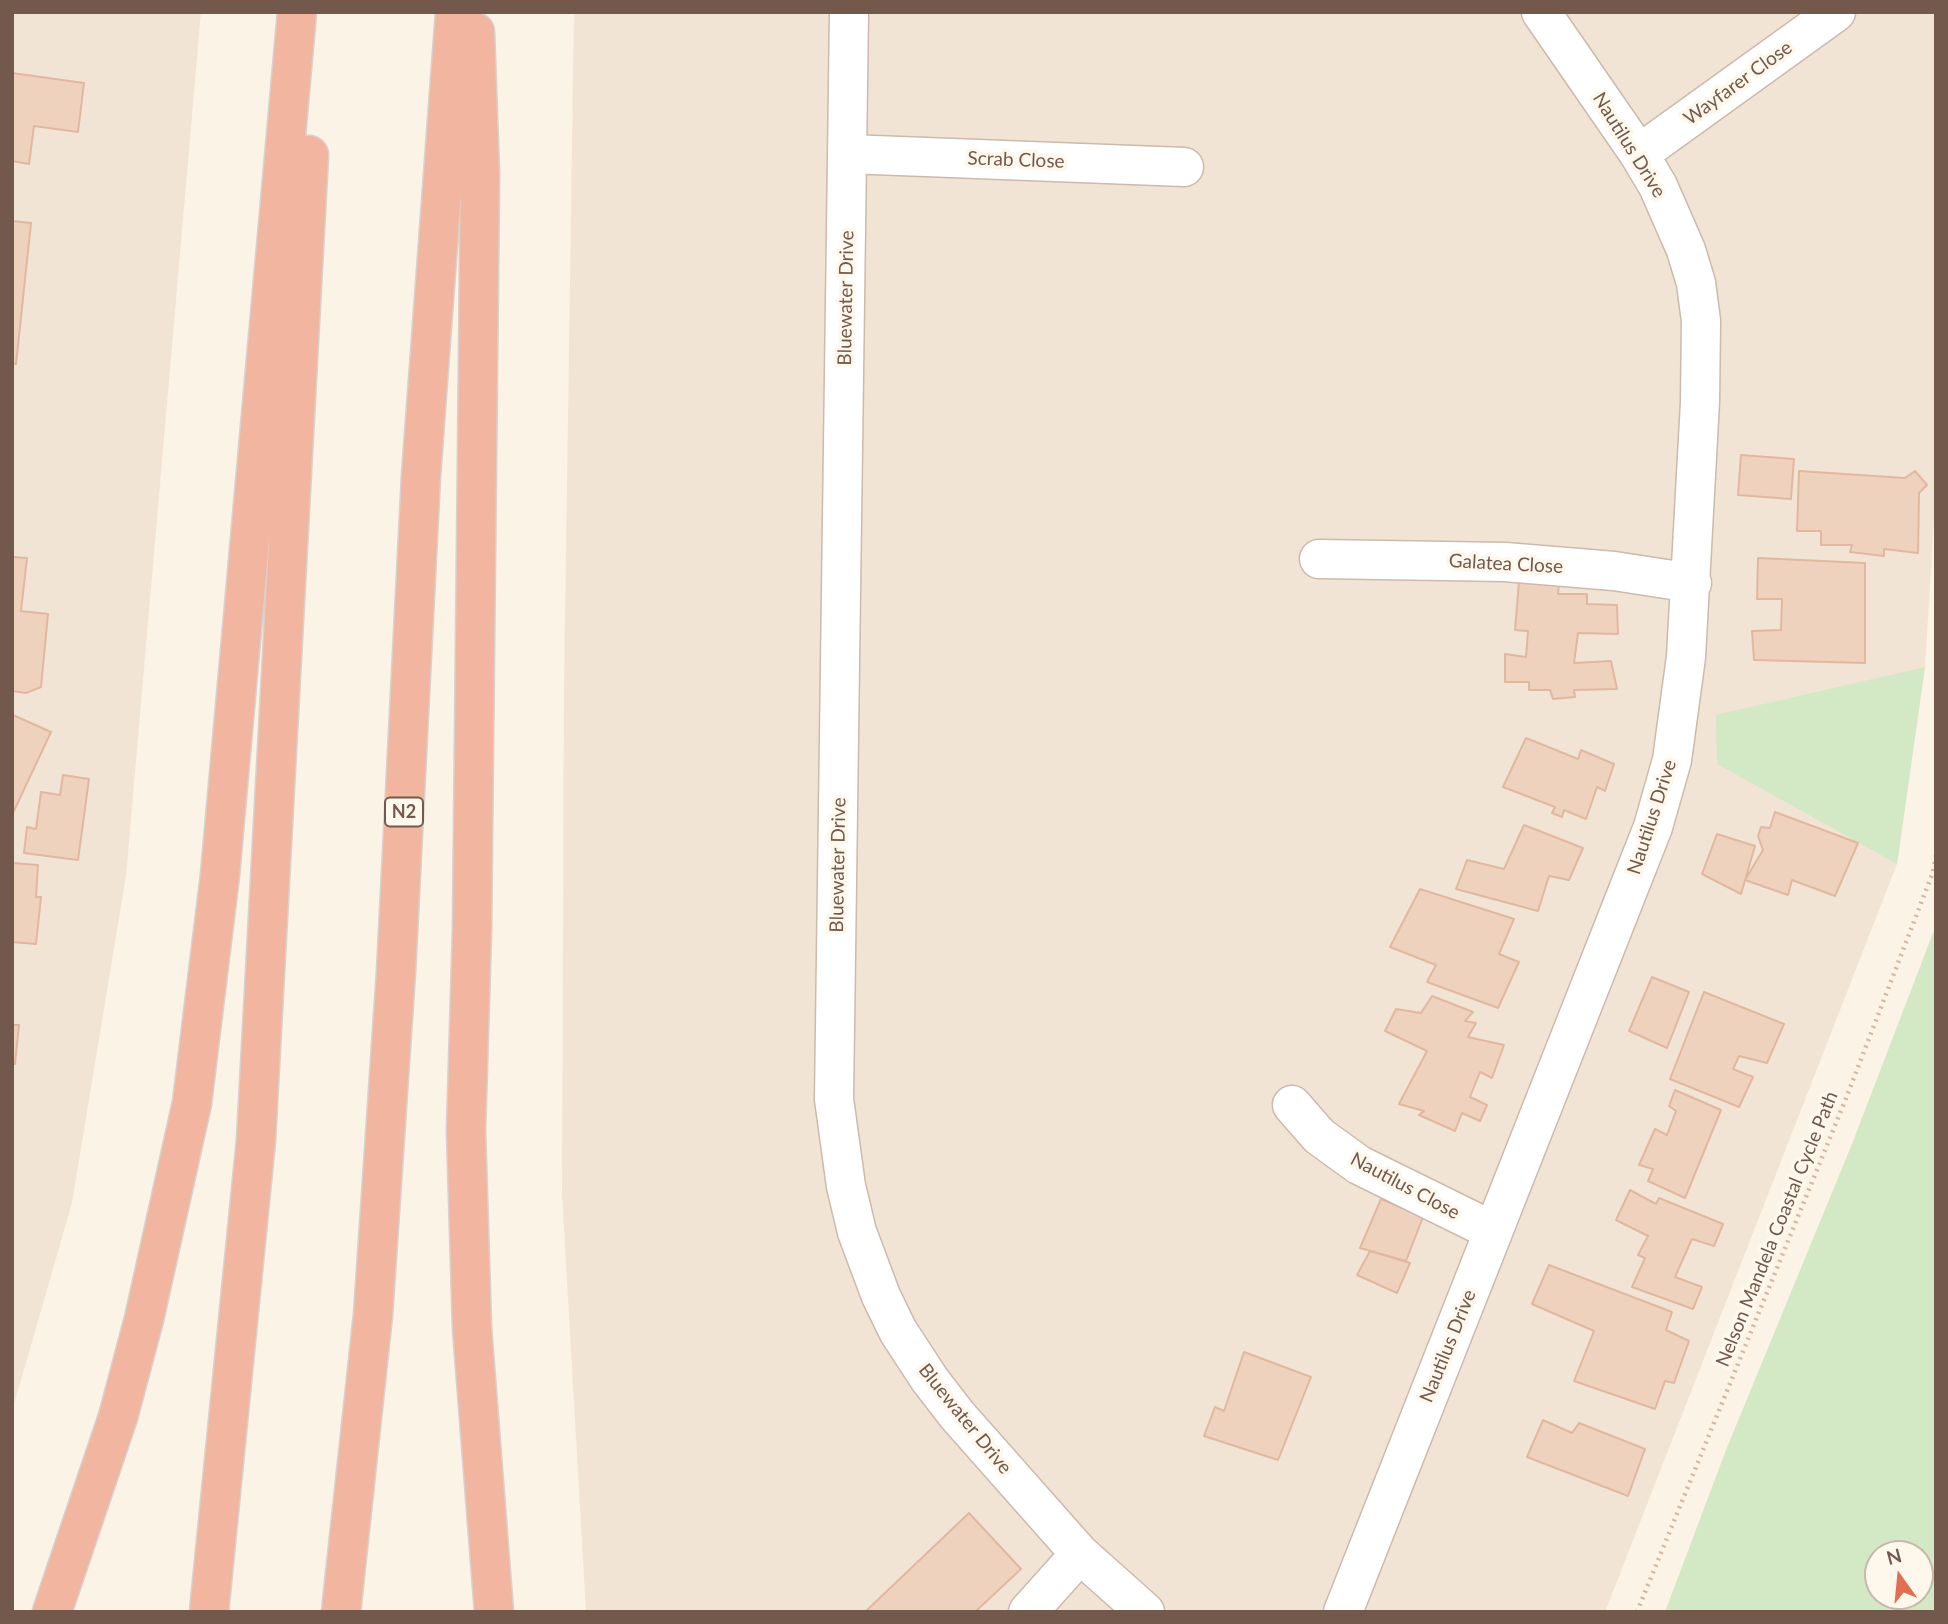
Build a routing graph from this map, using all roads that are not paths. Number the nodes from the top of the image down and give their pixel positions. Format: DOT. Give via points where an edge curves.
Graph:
graph roads {
  1 [pos="297,12"];
  2 [pos="317,12"];
  3 [pos="455,12"];
  4 [pos="474,12"];
  5 [pos="849,12"];
  6 [pos="1541,12"];
  7 [pos="1836,12"];
  8 [pos="848,154"];
  9 [pos="1639,154"];
  10 [pos="1184,167"];
  11 [pos="1319,559"];
  12 [pos="1692,583"];
  13 [pos="1292,1105"];
  14 [pos="1493,1231"];
  15 [pos="1080,1554"];
  16 [pos="52,1612"];
  17 [pos="209,1612"];
  18 [pos="341,1612"];
  19 [pos="494,1612"];
  20 [pos="1028,1612"];
  21 [pos="1145,1612"];
  22 [pos="1343,1612"];
  1 -- 16 [label="highway" via="220,874 192,1103 118,1417"];
  2 -- 17 [label="highway" via="256,1140"];
  3 -- 18 [label="highway, N2" via="421,477 373,1315"];
  4 -- 19 [label="highway" via="480,174 466,1131 472,1328"];
  5 -- 8 [label="street, Bluewater Drive"];
  6 -- 9 [label="street, Nautilus Drive"];
  7 -- 9 [label="street, Wayfarer Close"];
  8 -- 10 [label="street, Scrab Close"];
  8 -- 15 [label="street, Bluewater Drive" via="834,1099 838,1138 857,1232 898,1331 957,1415"];
  9 -- 12 [label="street, Nautilus Drive" via="1686,250 1701,321"];
  11 -- 12 [label="street, Galatea Close" via="1505,562"];
  12 -- 14 [label="street, Nautilus Drive" via="1679,713 1664,793"];
  13 -- 14 [label="street, Nautilus Close" via="1319,1136 1359,1165"];
  14 -- 22 [label="street, Nautilus Drive"];
  15 -- 20 [label="street"];
  15 -- 21 [label="street, Bluewater Drive"];
}
